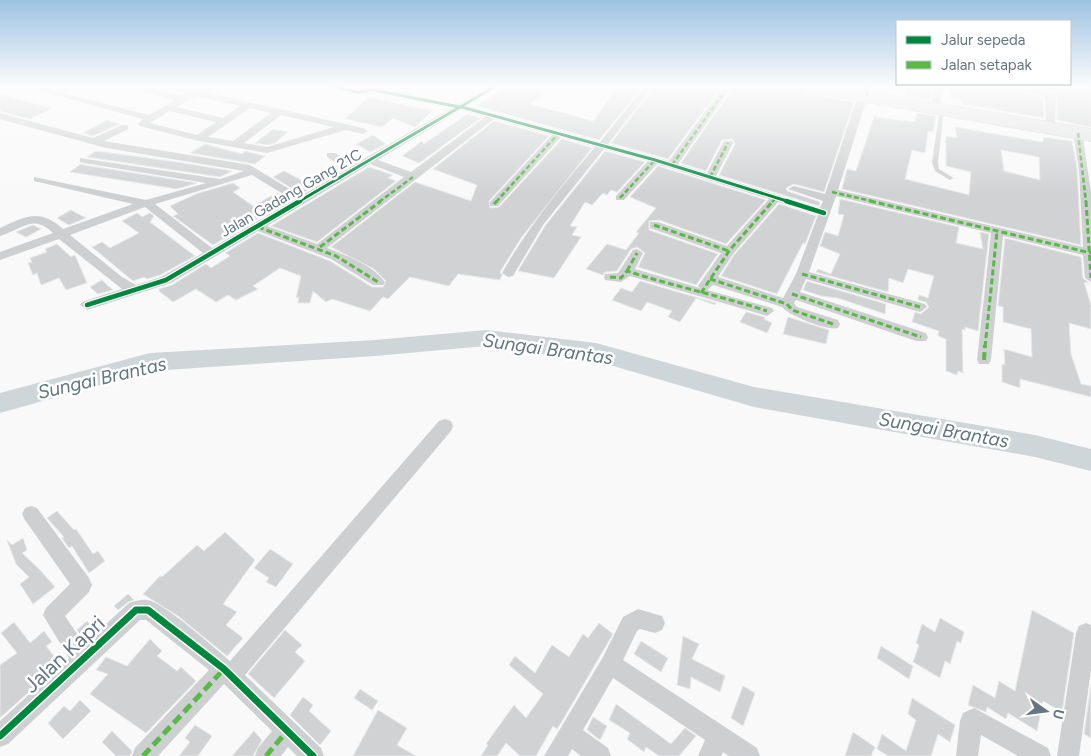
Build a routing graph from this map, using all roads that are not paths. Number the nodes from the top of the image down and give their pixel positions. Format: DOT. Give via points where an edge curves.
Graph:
graph roads {
  1 [pos="23,122"];
  2 [pos="145,122"];
  3 [pos="222,122"];
  4 [pos="265,122"];
  5 [pos="308,122"];
  6 [pos="326,122"];
  7 [pos="435,122"];
  8 [pos="484,122"];
  9 [pos="515,122"];
  10 [pos="621,122"];
  11 [pos="703,122"];
  12 [pos="856,122"];
  13 [pos="938,122"];
  14 [pos="1017,122"];
  15 [pos="1051,122"];
  16 [pos="125,127"];
  17 [pos="346,127"];
  18 [pos="1051,128"];
  19 [pos="363,131"];
  20 [pos="559,134"];
  21 [pos="1084,134"];
  22 [pos="199,138"];
  23 [pos="94,142"];
  24 [pos="234,144"];
  25 [pos="603,144"];
  26 [pos="728,144"];
  27 [pos="272,149"];
  28 [pos="331,155"];
  29 [pos="84,160"];
  30 [pos="655,160"];
  31 [pos="371,161"];
  32 [pos="672,165"];
  33 [pos="356,169"];
  34 [pos="254,171"];
  35 [pos="413,177"];
  36 [pos="710,177"];
  37 [pos="950,178"];
  38 [pos="38,179"];
  39 [pos="221,182"];
  40 [pos="794,189"];
  41 [pos="831,195"];
  42 [pos="620,198"];
  43 [pos="776,198"];
  44 [pos="302,201"];
  45 [pos="146,203"];
  46 [pos="494,204"];
  47 [pos="824,213"];
  48 [pos="654,225"];
  49 [pos="258,227"];
  50 [pos="0,232"];
  51 [pos="997,232"];
  52 [pos="61,234"];
  53 [pos="320,247"];
  54 [pos="729,251"];
  55 [pos="637,253"];
  56 [pos="1090,253"];
  57 [pos="1,254"];
  58 [pos="212,254"];
  59 [pos="627,271"];
  60 [pos="508,273"];
  61 [pos="802,274"];
  62 [pos="610,277"];
  63 [pos="1091,278"];
  64 [pos="710,279"];
  65 [pos="378,282"];
  66 [pos="134,290"];
  67 [pos="701,293"];
  68 [pos="790,299"];
  69 [pos="87,305"];
  70 [pos="920,307"];
  71 [pos="767,311"];
  72 [pos="833,324"];
  73 [pos="921,337"];
  74 [pos="984,360"];
  75 [pos="445,426"];
  76 [pos="31,514"];
  77 [pos="655,623"];
  78 [pos="1086,633"];
  79 [pos="82,660"];
  80 [pos="610,664"];
  81 [pos="228,673"];
  82 [pos="287,731"];
  83 [pos="1,733"];
  84 [pos="569,734"];
  85 [pos="719,735"];
  86 [pos="143,756"];
  87 [pos="266,756"];
  88 [pos="313,756"];
  89 [pos="555,756"];
  90 [pos="600,756"];
  91 [pos="709,756"];
  92 [pos="749,756"];
  93 [pos="967,756"];
  94 [pos="1040,756"];
  95 [pos="1068,756"];
  1 -- 23 [label="street"];
  2 -- 22 [label="street" via="143,124"];
  3 -- 22 [label="street"];
  4 -- 24 [label="street"];
  5 -- 27 [label="street"];
  6 -- 17 [label="street"];
  7 -- 31 [label="street, Jalan Gadang Gang 21C"];
  8 -- 35 [label="street"];
  9 -- 20 [label="street"];
  10 -- 25 [label="street"];
  11 -- 32 [label="street"];
  12 -- 41 [label="street"];
  13 -- 37 [label="lane" via="935,162 937,170"];
  14 -- 18 [label="highway"];
  15 -- 18 [label="street"];
  16 -- 23 [label="street"];
  17 -- 19 [label="street"];
  17 -- 27 [label="street"];
  18 -- 21 [label="highway"];
  20 -- 25 [label="street"];
  20 -- 46 [label="street"];
  21 -- 56 [label="street"];
  22 -- 24 [label="street"];
  23 -- 34 [label="street" via="246,167"];
  24 -- 27 [label="street"];
  25 -- 30 [label="street"];
  25 -- 60 [label="street" via="556,199 524,243"];
  26 -- 36 [label="street"];
  28 -- 33 [label="street"];
  29 -- 39 [label="street"];
  30 -- 32 [label="street"];
  30 -- 42 [label="street"];
  31 -- 33 [label="street, Jalan Gadang Gang 21C"];
  31 -- 35 [label="street"];
  32 -- 36 [label="street"];
  33 -- 44 [label="street, Jalan Gadang Gang 21C"];
  34 -- 39 [label="street"];
  34 -- 44 [label="street"];
  35 -- 53 [label="street"];
  36 -- 43 [label="street"];
  38 -- 45 [label="street"];
  39 -- 45 [label="street"];
  40 -- 41 [label="street"];
  41 -- 47 [label="street"];
  41 -- 51 [label="street"];
  43 -- 47 [label="street"];
  43 -- 54 [label="street"];
  44 -- 49 [label="street, Jalan Gadang Gang 21C"];
  45 -- 52 [label="street"];
  45 -- 58 [label="street"];
  47 -- 61 [label="street"];
  48 -- 54 [label="street"];
  49 -- 53 [label="street"];
  49 -- 58 [label="street, Jalan Gadang Gang 21C"];
  50 -- 52 [label="street" via="30,219 41,219 48,221"];
  51 -- 56 [label="street"];
  51 -- 74 [label="street"];
  52 -- 57 [label="street"];
  52 -- 66 [label="street"];
  53 -- 65 [label="street" via="360,267"];
  54 -- 64 [label="street"];
  55 -- 59 [label="street"];
  56 -- 63 [label="street"];
  58 -- 66 [label="street, Jalan Gadang Gang 21C" via="158,284"];
  59 -- 62 [label="street" via="621,278"];
  59 -- 67 [label="street"];
  61 -- 68 [label="street"];
  61 -- 70 [label="street"];
  64 -- 67 [label="street"];
  64 -- 68 [label="street"];
  66 -- 69 [label="street, Jalan Gadang Gang 21C"];
  67 -- 71 [label="street"];
  68 -- 72 [label="street" via="792,310"];
  68 -- 73 [label="street"];
  75 -- 81 [label="street"];
  76 -- 79 [label="street" via="82,585 53,615"];
  77 -- 80 [label="street" via="644,619 634,621"];
  78 -- 95 [label="street"];
  79 -- 81 [label="street, Jalan Kapri" via="136,610 148,610"];
  79 -- 83 [label="street, Jalan Kapri"];
  80 -- 84 [label="street"];
  80 -- 85 [label="street"];
  81 -- 82 [label="street"];
  81 -- 86 [label="street"];
  82 -- 87 [label="street"];
  82 -- 88 [label="street"];
  84 -- 89 [label="street"];
  84 -- 90 [label="street"];
  85 -- 91 [label="street"];
  85 -- 92 [label="street"];
  93 -- 94 [label="street" via="971,721 974,719"];
}
